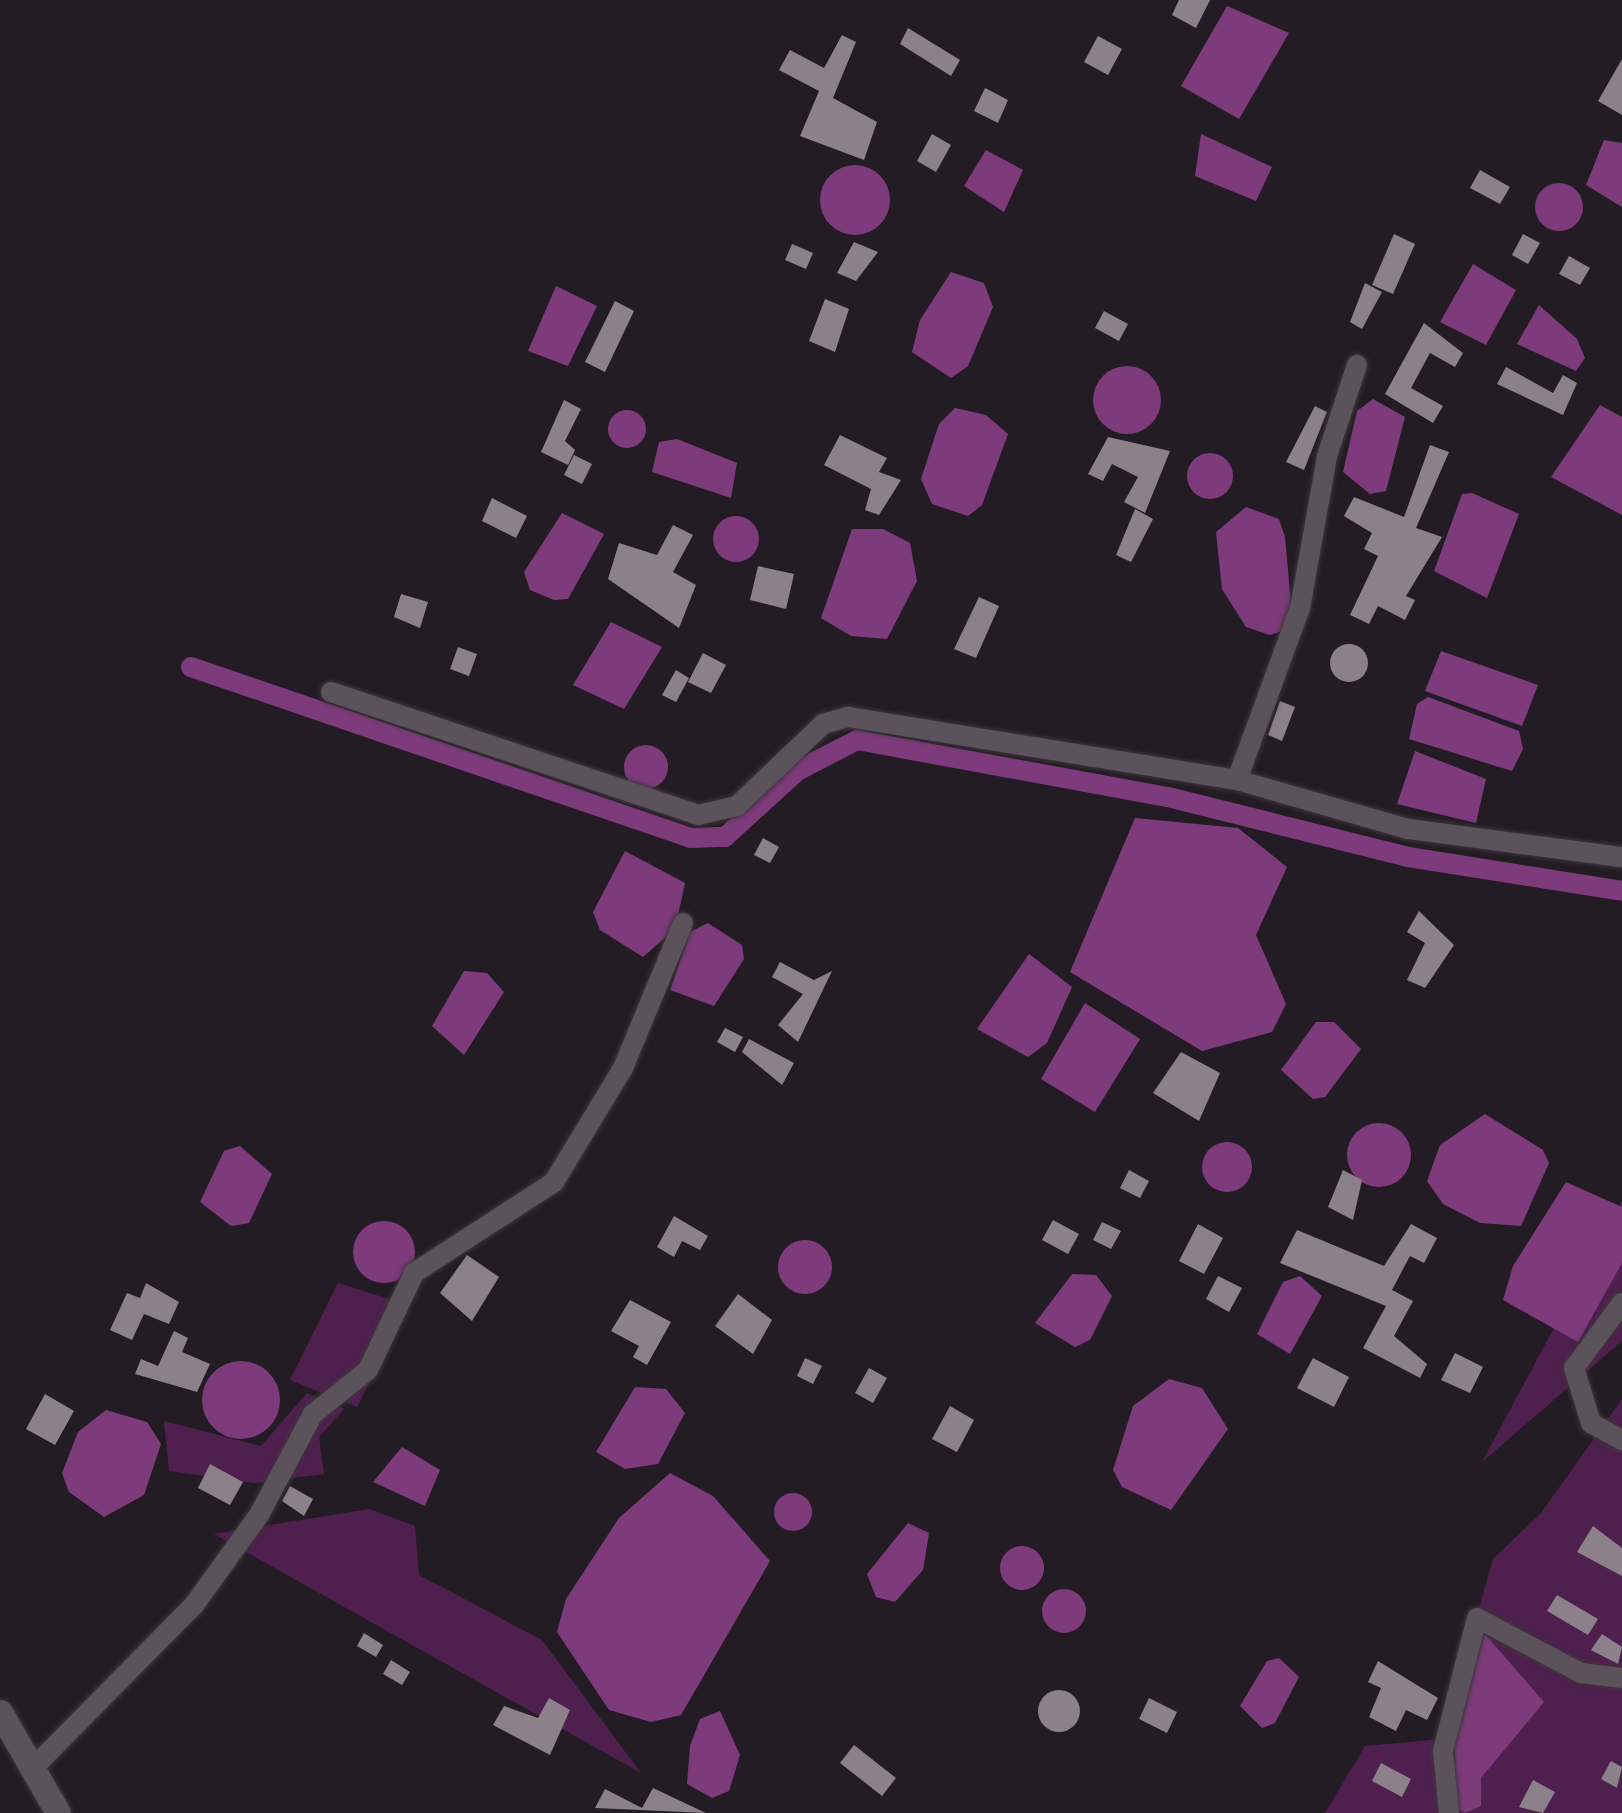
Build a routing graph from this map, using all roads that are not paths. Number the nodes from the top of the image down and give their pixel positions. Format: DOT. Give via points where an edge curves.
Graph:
graph roads {
  1 [pos="1357,366"];
  2 [pos="331,692"];
  3 [pos="1237,780"];
  4 [pos="1622,857"];
  5 [pos="684,923"];
  6 [pos="1622,1303"];
  7 [pos="1622,1440"];
  8 [pos="1622,1678"];
  9 [pos="0,1712"];
  10 [pos="34,1768"];
  11 [pos="58,1813"];
  12 [pos="1448,1813"];
  1 -- 3 [label="street" via="1327,456 1300,608"];
  2 -- 3 [label="street" via="698,816 737,806 823,724 848,717"];
  3 -- 4 [label="street" via="1408,829"];
  5 -- 10 [label="street" via="623,1068 554,1182 414,1273 368,1370 314,1414 259,1516 194,1605"];
  6 -- 7 [label="street" via="1574,1368 1591,1423"];
  8 -- 12 [label="street" via="1581,1673 1477,1618 1443,1751"];
  9 -- 10 [label="main road"];
  10 -- 11 [label="main road"];
}
